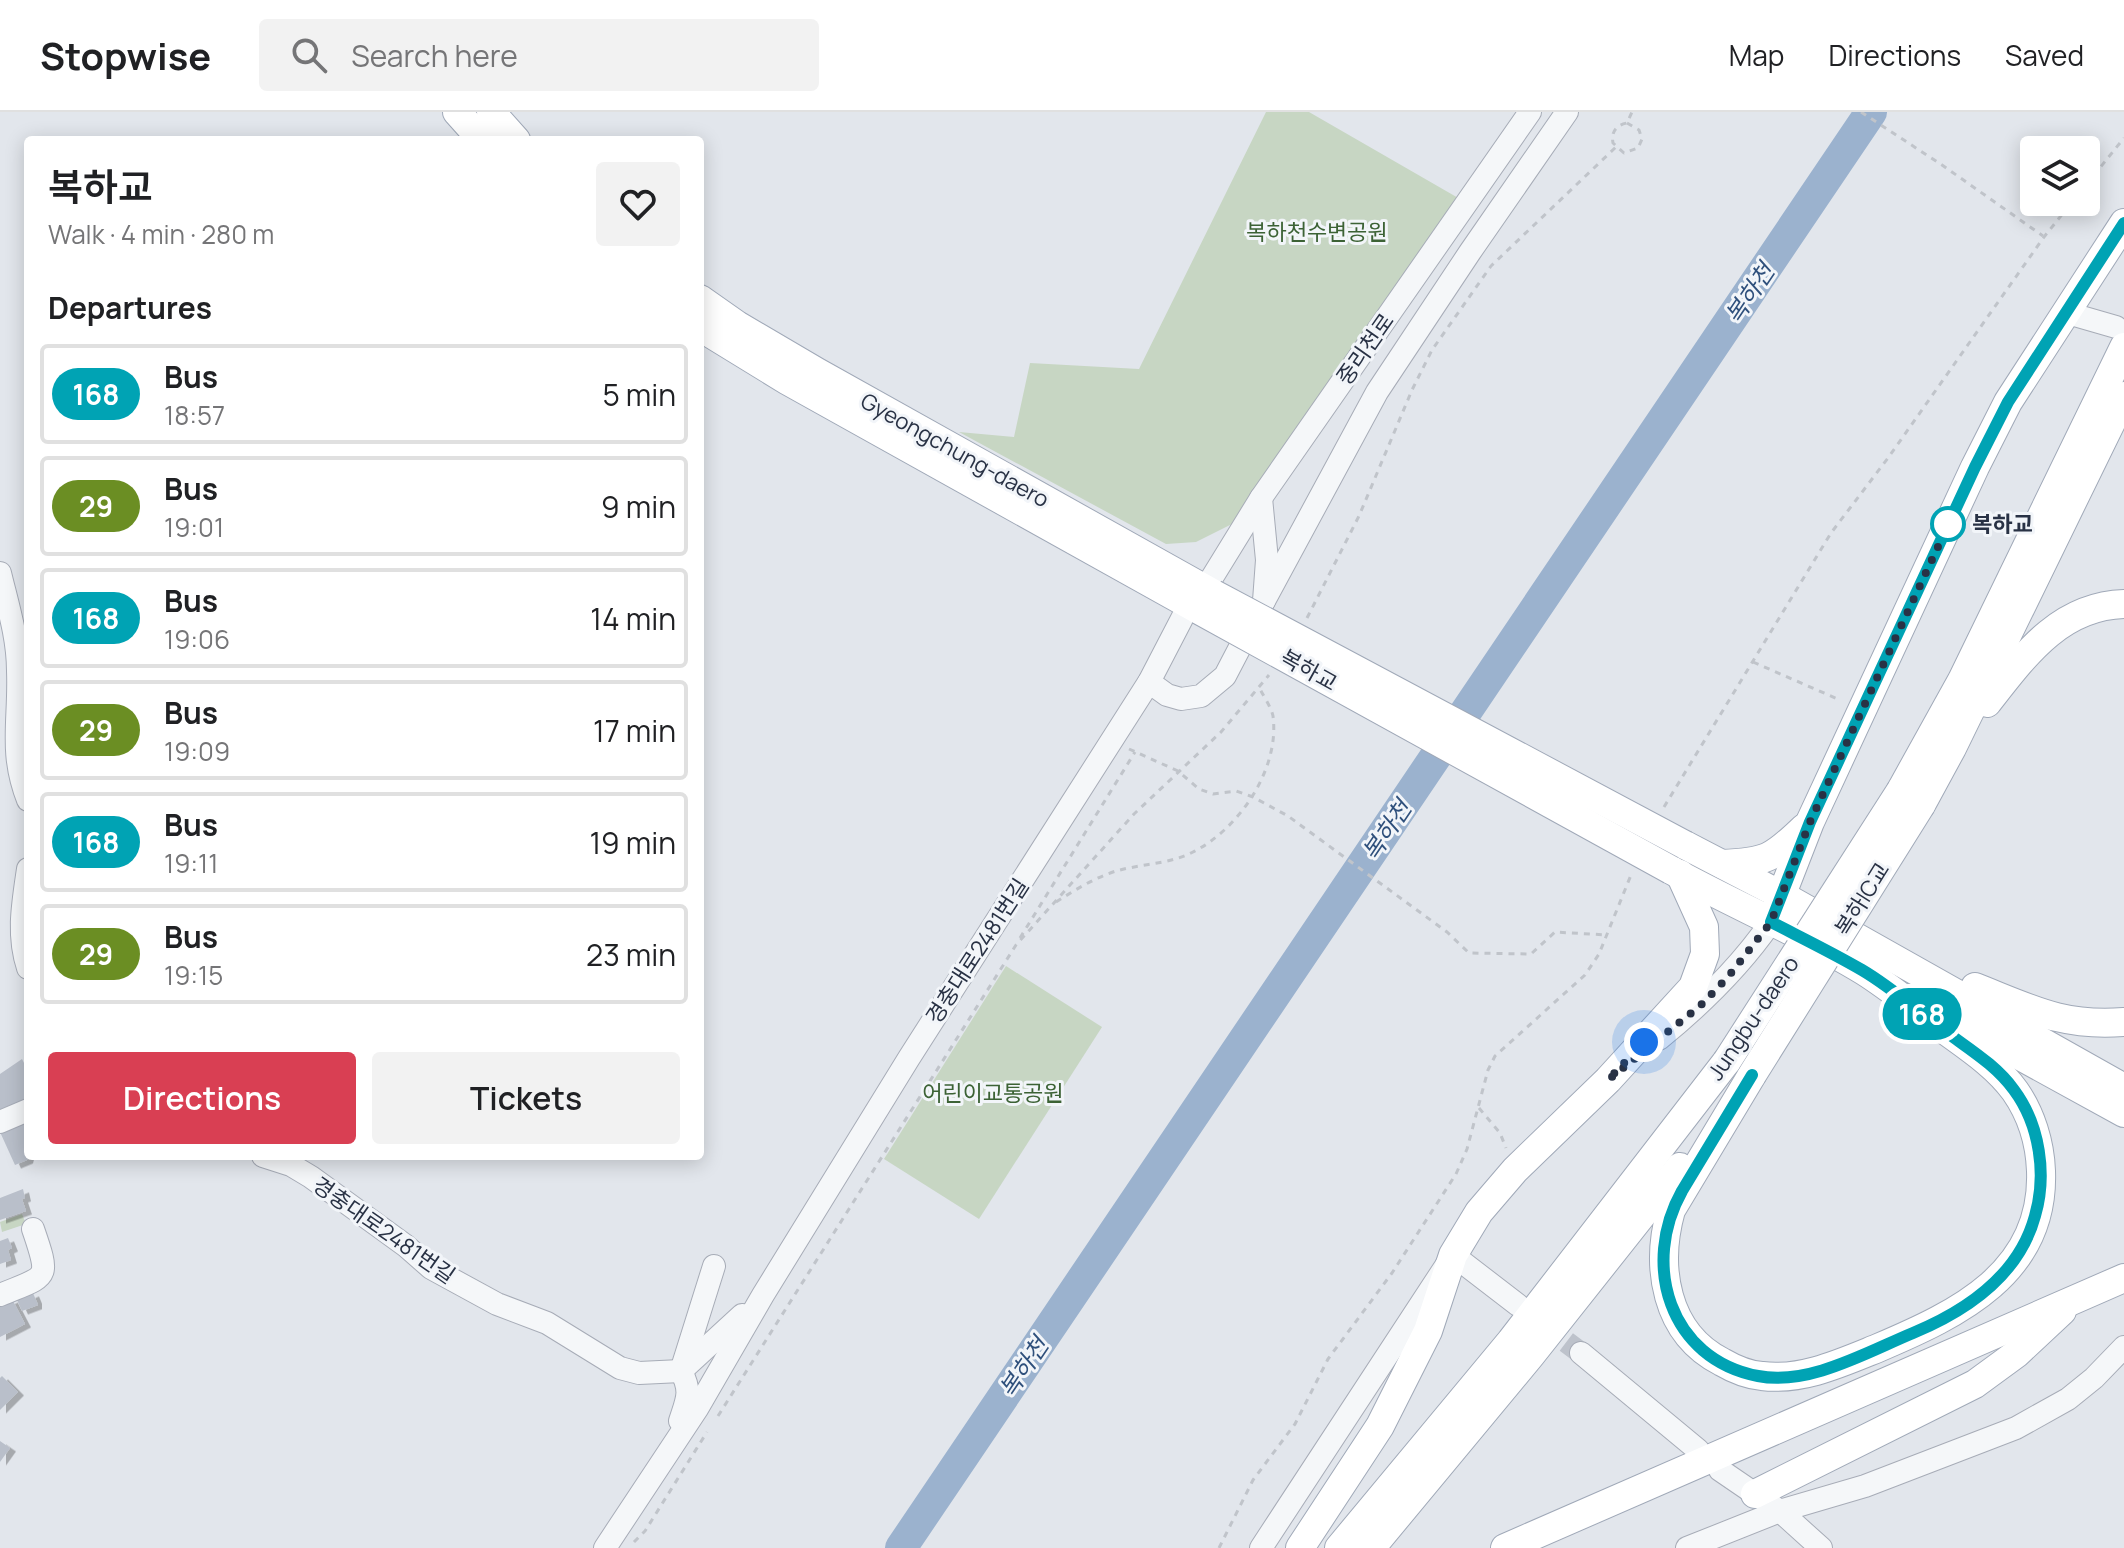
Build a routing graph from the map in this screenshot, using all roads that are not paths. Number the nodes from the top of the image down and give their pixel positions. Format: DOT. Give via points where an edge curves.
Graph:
graph roads {
  1 [pos="457,112"];
  2 [pos="491,112"];
  3 [pos="1530,112"];
  4 [pos="1567,112"];
  5 [pos="478,136"];
  6 [pos="512,136"];
  7 [pos="2124,223"];
  8 [pos="704,302"];
  9 [pos="2064,312"];
  10 [pos="704,329"];
  11 [pos="2120,337"];
  12 [pos="2124,396"];
  13 [pos="1261,498"];
  14 [pos="0,573"];
  15 [pos="1202,600"];
  16 [pos="1264,601"];
  17 [pos="2124,604"];
  18 [pos="18,673"];
  19 [pos="1149,682"];
  20 [pos="0,691"];
  21 [pos="1952,748"];
  22 [pos="24,791"];
  23 [pos="1911,797"];
  24 [pos="1810,822"];
  25 [pos="1679,863"];
  26 [pos="1722,864"];
  27 [pos="1783,896"];
  28 [pos="24,898"];
  29 [pos="1771,922"];
  30 [pos="24,957"];
  31 [pos="1870,960"];
  32 [pos="2124,1022"];
  33 [pos="1740,1068"];
  34 [pos="1608,1080"];
  35 [pos="2124,1088"];
  36 [pos="24,1112"];
  37 [pos="2124,1113"];
  38 [pos="0,1122"];
  39 [pos="275,1160"];
  40 [pos="33,1229"];
  41 [pos="1453,1255"];
  42 [pos="714,1266"];
  43 [pos="2124,1278"];
  44 [pos="0,1295"];
  45 [pos="763,1295"];
  46 [pos="2075,1298"];
  47 [pos="1518,1305"];
  48 [pos="2124,1347"];
  49 [pos="1581,1353"];
  50 [pos="681,1371"];
  51 [pos="672,1446"];
  52 [pos="1698,1450"];
  53 [pos="1720,1470"];
  54 [pos="1755,1494"];
  55 [pos="1780,1511"];
  56 [pos="605,1548"];
  57 [pos="1261,1548"];
  58 [pos="1300,1548"];
  59 [pos="1339,1548"];
  60 [pos="1371,1548"];
  61 [pos="1505,1548"];
  62 [pos="1687,1548"];
  63 [pos="1821,1548"];
  1 -- 5 [label="main road"];
  2 -- 6 [label="main road"];
  3 -- 13 [label="street, 중리천로"];
  4 -- 16 [label="street" via="1377,392"];
  7 -- 9 [label="main road"];
  8 -- 15 [label="main road, Gyeongchung-daero"];
  9 -- 11 [label="street"];
  9 -- 24 [label="main road" via="2008,402"];
  10 -- 15 [label="main road, Gyeongchung-daero" via="788,381"];
  11 -- 23 [label="main road"];
  12 -- 21 [label="main road"];
  13 -- 15 [label="street, 중리천로"];
  13 -- 16 [label="street" via="1267,560"];
  14 -- 18 [label="street" via="17,643"];
  15 -- 19 [label="street, 경충대로2481번길"];
  15 -- 25 [label="main road, 복하교, bridge"];
  16 -- 19 [label="street" via="1225,676 1209,691 1174,699"];
  17 -- 21 [label="main road" via="2078,613 2051,629 2029,649"];
  18 -- 20 [label="street"];
  18 -- 22 [label="street" via="15,752"];
  19 -- 45 [label="street, 경충대로2481번길"];
  21 -- 23 [label="main road"];
  23 -- 33 [label="main road, 복하IC교, bridge"];
  24 -- 26 [label="main road" via="1779,853 1757,862"];
  24 -- 27 [label="main road"];
  25 -- 26 [label="main road"];
  25 -- 29 [label="main road"];
  25 -- 34 [label="main road" via="1704,927 1705,954 1693,987"];
  26 -- 27 [label="main road"];
  27 -- 29 [label="main road"];
  27 -- 31 [label="main road"];
  28 -- 30 [label="street"];
  29 -- 31 [label="main road"];
  29 -- 34 [label="street" via="1700,1006"];
  31 -- 32 [label="main road" via="2072,1022"];
  31 -- 33 [label="main road" via="1995,1069 2026,1109 2040,1158 2038,1207 2019,1255 1984,1293 1923,1329 1806,1373 1781,1377 1737,1370 1693,1342 1680,1325 1664,1278 1665,1231"];
  31 -- 35 [label="main road"];
  31 -- 37 [label="main road"];
  33 -- 59 [label="main road, Jungbu-daero"];
  33 -- 60 [label="main road, Jungbu-daero" via="1531,1355"];
  34 -- 41 [label="main road" via="1515,1170 1479,1212"];
  36 -- 38 [label="street"];
  39 -- 50 [label="street, 경충대로2481번길" via="311,1177 431,1268 497,1304 547,1323 620,1368 639,1373"];
  40 -- 44 [label="street" via="44,1273"];
  41 -- 47 [label="street"];
  41 -- 57 [label="street"];
  41 -- 58 [label="main road" via="1428,1331 1380,1426"];
  42 -- 50 [label="street, 경충대로2481번길"];
  43 -- 46 [label="main road"];
  45 -- 50 [label="street, 경충대로2481번길"];
  45 -- 51 [label="street, 경충대로2481번길"];
  46 -- 54 [label="main road" via="1975,1384"];
  46 -- 61 [label="main road"];
  48 -- 55 [label="street" via="2068,1399 2016,1428 1865,1486"];
  49 -- 52 [label="street"];
  50 -- 51 [label="street, 경충대로2481번길" via="688,1394"];
  51 -- 56 [label="street, 경충대로2481번길"];
  53 -- 54 [label="street"];
  54 -- 55 [label="street"];
  55 -- 62 [label="street"];
  55 -- 63 [label="street"];
}
